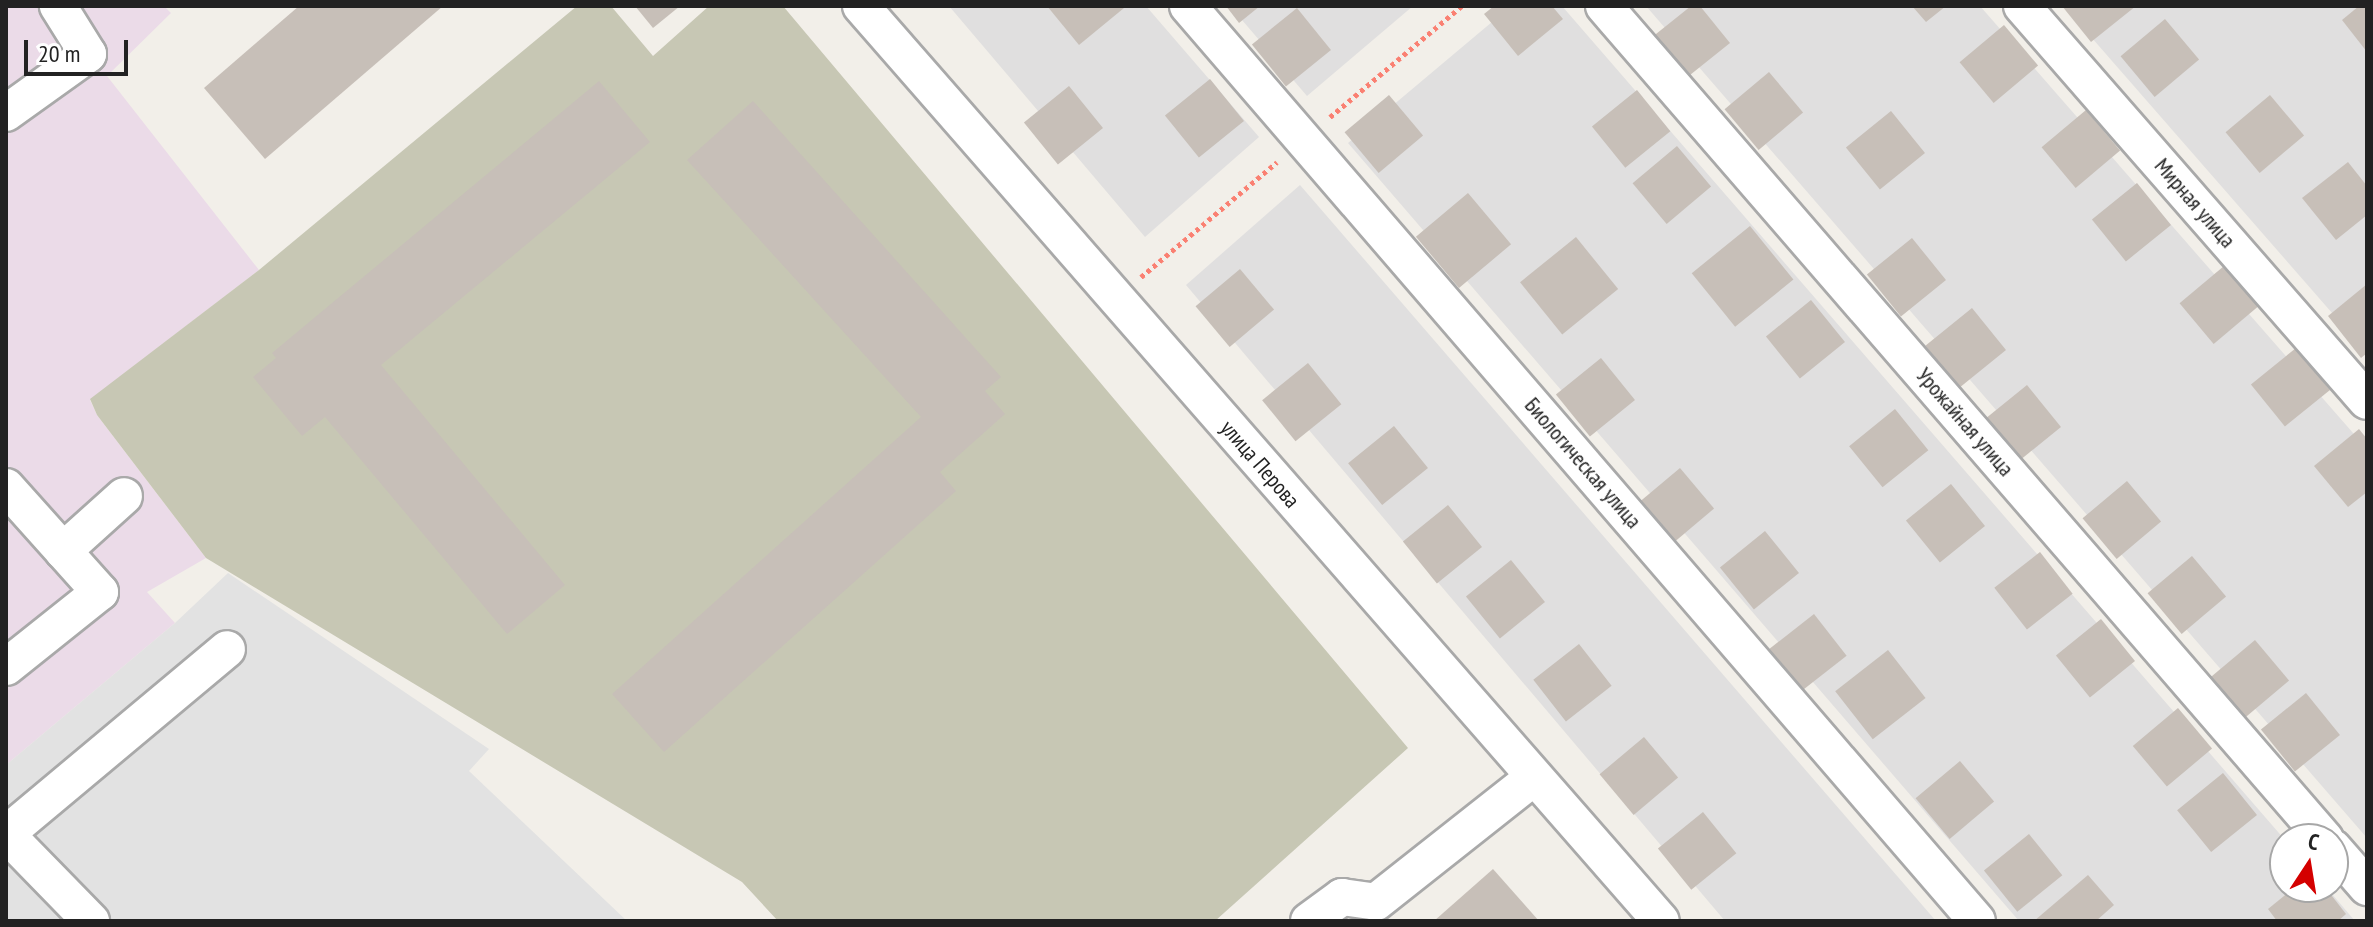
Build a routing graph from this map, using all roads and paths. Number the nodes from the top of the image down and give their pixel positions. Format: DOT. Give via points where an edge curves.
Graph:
graph roads {
  1 [pos="58,6"];
  2 [pos="861,6"];
  3 [pos="1188,6"];
  4 [pos="1604,6"];
  5 [pos="2022,6"];
  6 [pos="6,113"];
  7 [pos="2367,401"];
  8 [pos="6,487"];
  9 [pos="124,496"];
  10 [pos="63,551"];
  11 [pos="227,649"];
  12 [pos="6,667"];
  13 [pos="1534,777"];
  14 [pos="2311,823"];
  15 [pos="6,834"];
  16 [pos="2349,866"];
  17 [pos="2367,887"];
  18 [pos="91,921"];
  19 [pos="1309,921"];
  20 [pos="1661,921"];
  21 [pos="1977,921"];
  1 -- 6 [label="street" via="88,54"];
  2 -- 13 [label="street, улица Перова"];
  3 -- 21 [label="street, Биологическая улица"];
  4 -- 14 [label="street, Урожайная улица"];
  5 -- 7 [label="street, Мирная улица"];
  8 -- 10 [label="street"];
  9 -- 10 [label="street"];
  10 -- 12 [label="street" via="100,592"];
  11 -- 15 [label="street"];
  13 -- 19 [label="street" via="1376,902 1342,897"];
  13 -- 20 [label="street, улица Перова"];
  15 -- 18 [label="street"];
  16 -- 17 [label="street"];
}
